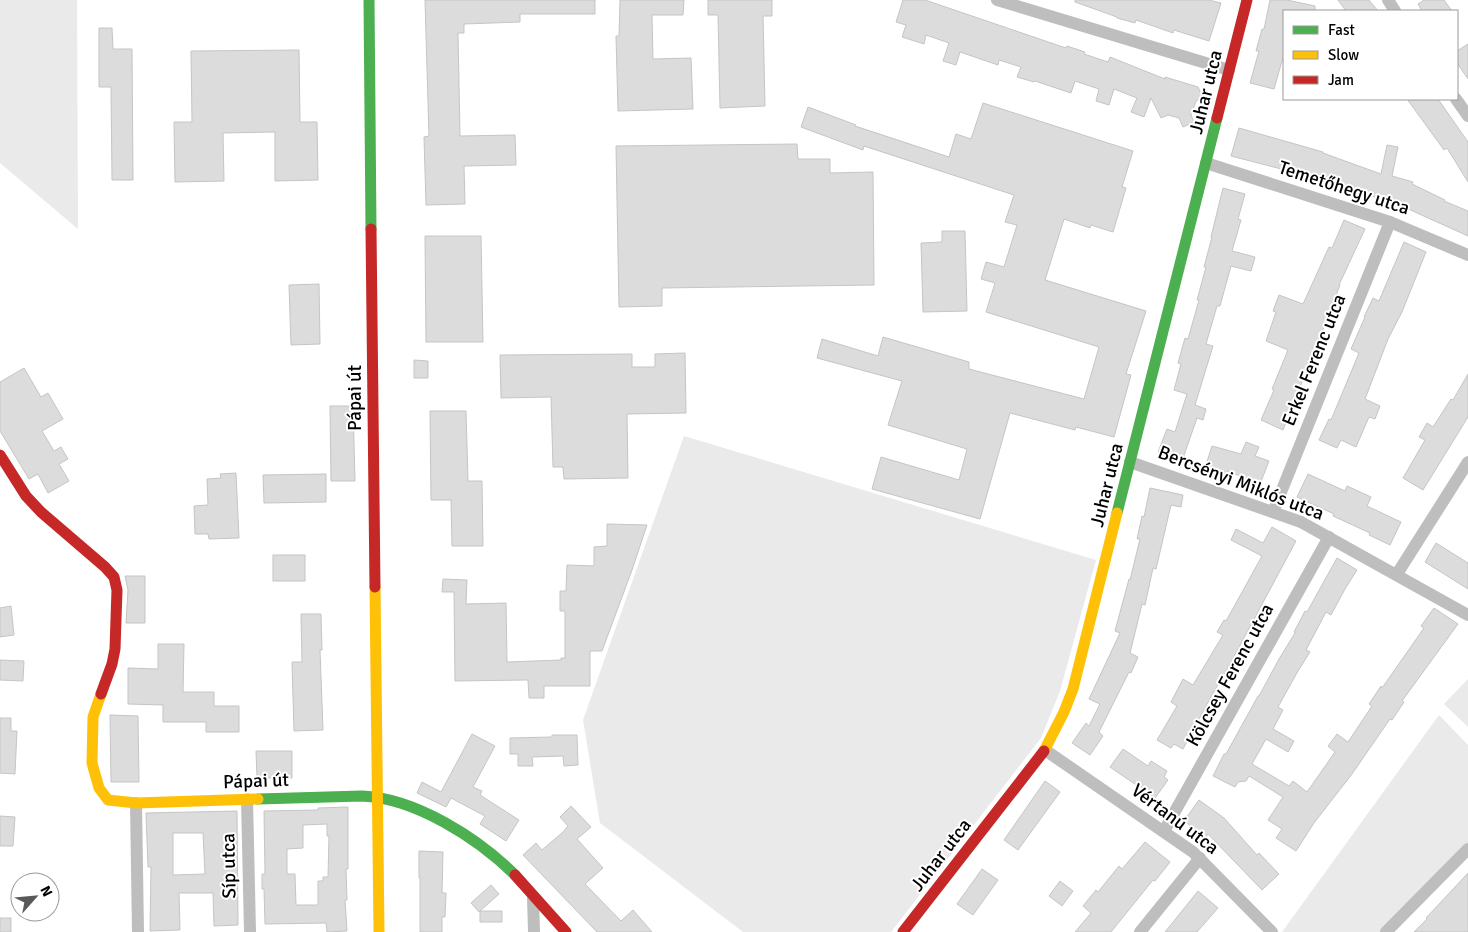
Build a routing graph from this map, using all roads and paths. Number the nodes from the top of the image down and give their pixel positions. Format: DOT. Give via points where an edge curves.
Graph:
graph roads {
  1 [pos="369,0"];
  2 [pos="997,0"];
  3 [pos="1247,0"];
  4 [pos="1229,70"];
  5 [pos="1457,100"];
  6 [pos="1468,116"];
  7 [pos="1206,162"];
  8 [pos="1390,222"];
  9 [pos="1468,255"];
  10 [pos="0,455"];
  11 [pos="1130,462"];
  12 [pos="1468,462"];
  13 [pos="1273,512"];
  14 [pos="1329,537"];
  15 [pos="1397,574"];
  16 [pos="1468,615"];
  17 [pos="1045,750"];
  18 [pos="377,796"];
  19 [pos="247,799"];
  20 [pos="136,803"];
  21 [pos="1164,832"];
  22 [pos="1468,850"];
  23 [pos="1200,858"];
  24 [pos="533,896"];
  25 [pos="138,932"];
  26 [pos="250,932"];
  27 [pos="379,932"];
  28 [pos="534,932"];
  29 [pos="566,932"];
  30 [pos="903,932"];
  31 [pos="1140,932"];
  32 [pos="1272,932"];
  33 [pos="1386,932"];
  1 -- 18 [label="street, Pápai út"];
  2 -- 4 [label="street"];
  3 -- 4 [label="street, Juhar utca"];
  4 -- 7 [label="street, Juhar utca"];
  5 -- 6 [label="street"];
  7 -- 8 [label="street, Temetőhegy utca"];
  7 -- 11 [label="street, Juhar utca"];
  8 -- 9 [label="street, Temetőhegy utca"];
  8 -- 13 [label="street, Erkel Ferenc utca"];
  10 -- 20 [label="street, Pápai út" via="26,496 114,577 117,590 115,649 94,717 92,763 99,788 108,800"];
  11 -- 13 [label="street, Bercsényi Miklós utca"];
  11 -- 17 [label="street, Juhar utca" via="1073,689"];
  12 -- 15 [label="street"];
  13 -- 14 [label="street, Bercsényi Miklós utca"];
  14 -- 15 [label="street, Bercsényi Miklós utca"];
  14 -- 21 [label="street, Kölcsey Ferenc utca"];
  15 -- 16 [label="street, Bercsényi Miklós utca"];
  17 -- 21 [label="street, Vértanú utca"];
  17 -- 30 [label="street, Juhar utca"];
  18 -- 19 [label="street, Pápai út"];
  18 -- 24 [label="street" via="404,803 455,828 507,867"];
  18 -- 27 [label="street, Pápai út"];
  19 -- 20 [label="street, Pápai út"];
  19 -- 26 [label="street, Síp utca"];
  20 -- 25 [label="street"];
  21 -- 23 [label="street, Vértanú utca"];
  22 -- 33 [label="street"];
  23 -- 31 [label="street"];
  23 -- 32 [label="street, Vértanú utca"];
  24 -- 28 [label="street"];
  24 -- 29 [label="street"];
}
